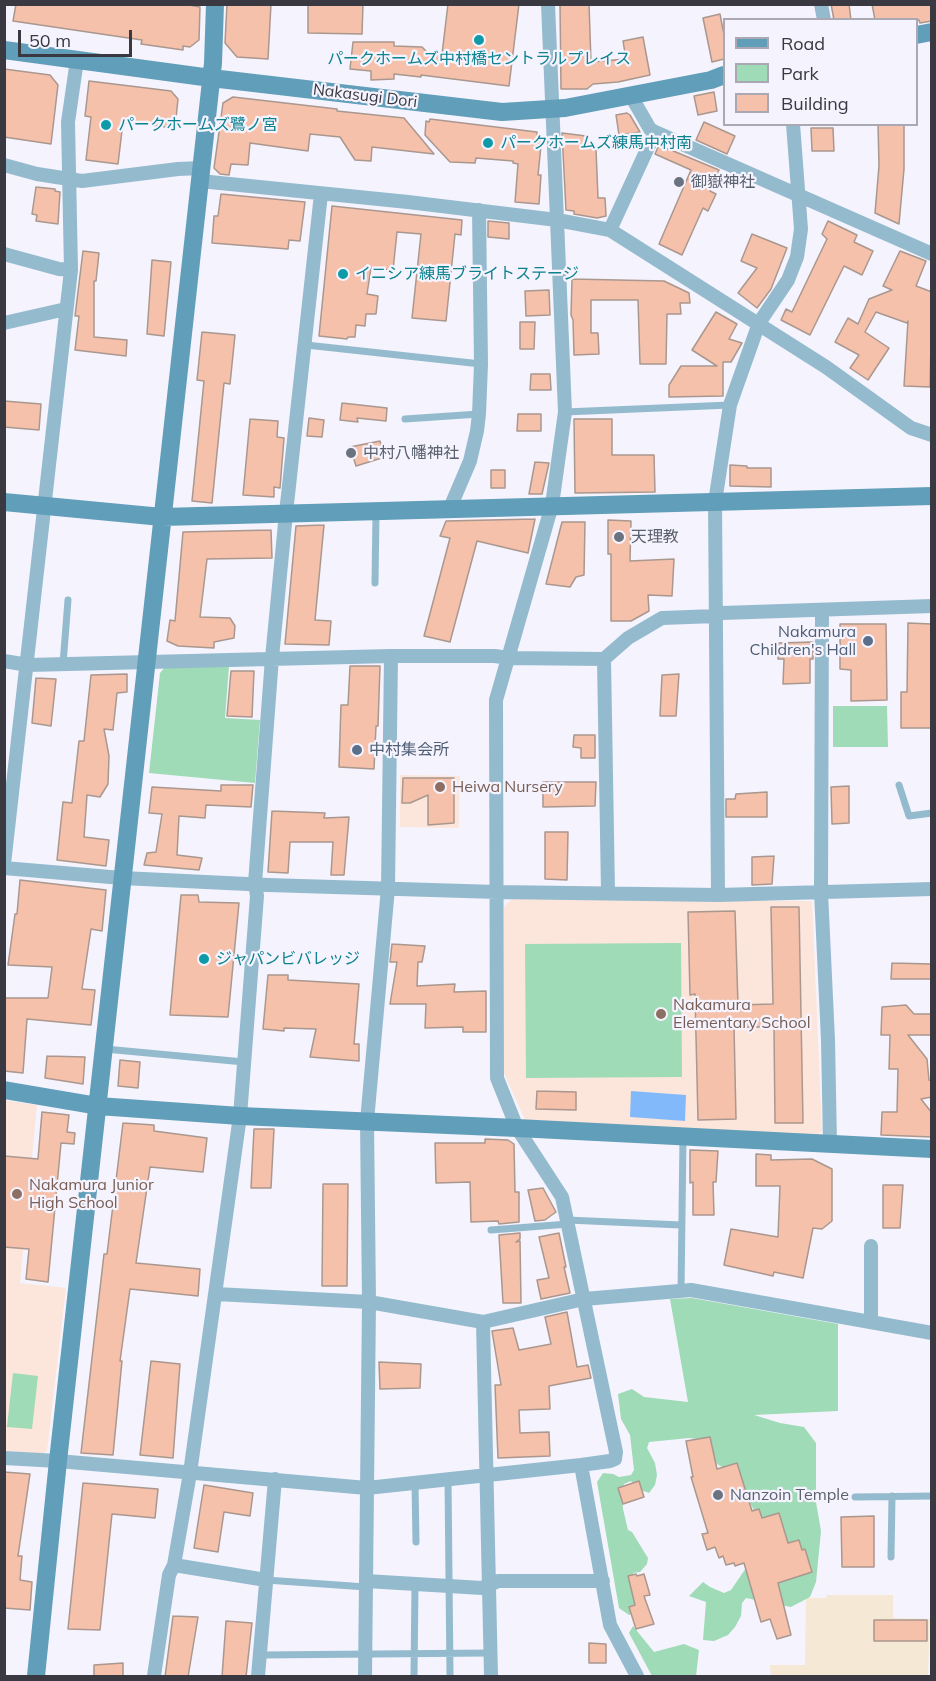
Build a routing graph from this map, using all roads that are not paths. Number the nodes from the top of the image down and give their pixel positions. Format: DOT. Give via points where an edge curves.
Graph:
graph roads {
  1 [pos="215,4"];
  2 [pos="548,4"];
  3 [pos="4,50"];
  4 [pos="77,60"];
  5 [pos="723,75"];
  6 [pos="211,78"];
  7 [pos="631,96"];
  8 [pos="552,110"];
  9 [pos="793,126"];
  10 [pos="655,132"];
  11 [pos="4,165"];
  12 [pos="200,175"];
  13 [pos="70,181"];
  14 [pos="321,194"];
  15 [pos="799,196"];
  16 [pos="479,210"];
  17 [pos="557,220"];
  18 [pos="610,230"];
  19 [pos="932,254"];
  20 [pos="4,255"];
  21 [pos="71,270"];
  22 [pos="66,309"];
  23 [pos="4,323"];
  24 [pos="759,323"];
  25 [pos="306,345"];
  26 [pos="481,364"];
  27 [pos="730,405"];
  28 [pos="565,412"];
  29 [pos="479,414"];
  30 [pos="405,419"];
  31 [pos="932,435"];
  32 [pos="932,496"];
  33 [pos="4,502"];
  34 [pos="716,502"];
  35 [pos="552,505"];
  36 [pos="44,506"];
  37 [pos="450,508"];
  38 [pos="376,510"];
  39 [pos="286,513"];
  40 [pos="162,517"];
  41 [pos="375,583"];
  42 [pos="68,600"];
  43 [pos="932,606"];
  44 [pos="822,610"];
  45 [pos="716,615"];
  46 [pos="391,656"];
  47 [pos="272,658"];
  48 [pos="508,658"];
  49 [pos="604,659"];
  50 [pos="4,661"];
  51 [pos="146,662"];
  52 [pos="28,664"];
  53 [pos="63,664"];
  54 [pos="899,785"];
  55 [pos="932,813"];
  56 [pos="4,864"];
  57 [pos="4,868"];
  58 [pos="122,878"];
  59 [pos="255,883"];
  60 [pos="388,888"];
  61 [pos="932,890"];
  62 [pos="497,892"];
  63 [pos="608,892"];
  64 [pos="820,892"];
  65 [pos="718,895"];
  66 [pos="105,1049"];
  67 [pos="244,1062"];
  68 [pos="4,1090"];
  69 [pos="98,1106"];
  70 [pos="240,1116"];
  71 [pos="367,1121"];
  72 [pos="517,1128"];
  73 [pos="684,1137"];
  74 [pos="830,1144"];
  75 [pos="932,1149"];
  76 [pos="567,1222"];
  77 [pos="681,1225"];
  78 [pos="491,1230"];
  79 [pos="871,1246"];
  80 [pos="681,1292"];
  81 [pos="216,1294"];
  82 [pos="584,1299"];
  83 [pos="369,1302"];
  84 [pos="871,1321"];
  85 [pos="483,1322"];
  86 [pos="932,1333"];
  87 [pos="4,1458"];
  88 [pos="58,1461"];
  89 [pos="581,1465"];
  90 [pos="189,1473"];
  91 [pos="486,1475"];
  92 [pos="275,1479"];
  93 [pos="448,1479"];
  94 [pos="415,1483"];
  95 [pos="367,1488"];
  96 [pos="892,1496"];
  97 [pos="932,1496"];
  98 [pos="855,1497"];
  99 [pos="416,1542"];
  100 [pos="891,1557"];
  101 [pos="174,1565"];
  102 [pos="266,1580"];
  103 [pos="603,1581"];
  104 [pos="366,1584"];
  105 [pos="415,1585"];
  106 [pos="490,1586"];
  107 [pos="450,1587"];
  108 [pos="490,1653"];
  109 [pos="415,1654"];
  110 [pos="450,1654"];
  111 [pos="260,1655"];
  112 [pos="366,1655"];
  113 [pos="36,1677"];
  114 [pos="154,1677"];
  115 [pos="258,1677"];
  116 [pos="365,1677"];
  117 [pos="414,1677"];
  118 [pos="450,1677"];
  119 [pos="491,1677"];
  120 [pos="637,1677"];
  1 -- 6 [label="street"];
  2 -- 8 [label="street"];
  3 -- 4 [label="street, Nakasugi Dori"];
  4 -- 6 [label="street, Nakasugi Dori"];
  4 -- 13 [label="street" via="68,122"];
  5 -- 7 [label="street, Nakasugi Dori"];
  6 -- 8 [label="street, Nakasugi Dori" via="502,112"];
  6 -- 12 [label="street"];
  7 -- 8 [label="street, Nakasugi Dori"];
  7 -- 10 [label="street"];
  8 -- 17 [label="street"];
  9 -- 15 [label="street"];
  10 -- 15 [label="street"];
  10 -- 18 [label="street"];
  11 -- 13 [label="street"];
  12 -- 13 [label="street" via="190,167"];
  12 -- 14 [label="street"];
  12 -- 40 [label="street"];
  13 -- 21 [label="street"];
  14 -- 16 [label="street"];
  14 -- 25 [label="street"];
  15 -- 19 [label="street"];
  15 -- 24 [label="street" via="801,228 797,257 788,280"];
  16 -- 17 [label="street"];
  16 -- 26 [label="street"];
  17 -- 18 [label="street"];
  17 -- 28 [label="street"];
  18 -- 24 [label="street"];
  20 -- 21 [label="street"];
  21 -- 22 [label="street"];
  22 -- 23 [label="street"];
  22 -- 36 [label="street"];
  24 -- 27 [label="street"];
  24 -- 31 [label="street" via="911,428"];
  25 -- 26 [label="lane"];
  25 -- 39 [label="street"];
  26 -- 29 [label="street"];
  27 -- 28 [label="lane"];
  27 -- 34 [label="street"];
  28 -- 35 [label="street"];
  29 -- 30 [label="lane"];
  29 -- 37 [label="street" via="470,461"];
  32 -- 34 [label="street"];
  33 -- 36 [label="street"];
  34 -- 35 [label="street"];
  34 -- 45 [label="street"];
  35 -- 37 [label="street"];
  35 -- 48 [label="street"];
  36 -- 40 [label="street"];
  36 -- 52 [label="street"];
  37 -- 38 [label="street"];
  38 -- 39 [label="street"];
  38 -- 41 [label="lane"];
  39 -- 40 [label="street"];
  39 -- 47 [label="street"];
  40 -- 51 [label="street"];
  42 -- 53 [label="lane"];
  43 -- 44 [label="street"];
  44 -- 45 [label="street"];
  44 -- 64 [label="street"];
  45 -- 49 [label="street" via="662,618 628,638"];
  45 -- 65 [label="street"];
  46 -- 47 [label="street"];
  46 -- 48 [label="street"];
  46 -- 60 [label="street"];
  47 -- 51 [label="street"];
  47 -- 59 [label="street"];
  48 -- 49 [label="street"];
  48 -- 62 [label="street" via="496,700"];
  49 -- 63 [label="street"];
  50 -- 52 [label="street"];
  51 -- 53 [label="street"];
  51 -- 58 [label="street"];
  52 -- 53 [label="street"];
  52 -- 56 [label="street"];
  54 -- 55 [label="lane" via="909,816"];
  57 -- 58 [label="street"];
  58 -- 59 [label="street"];
  58 -- 66 [label="street"];
  59 -- 60 [label="street"];
  59 -- 67 [label="street"];
  60 -- 62 [label="street"];
  60 -- 71 [label="street"];
  61 -- 64 [label="street"];
  62 -- 63 [label="street"];
  62 -- 72 [label="street" via="497,1078"];
  63 -- 65 [label="street"];
  64 -- 65 [label="street"];
  64 -- 74 [label="street"];
  66 -- 67 [label="lane"];
  66 -- 69 [label="street"];
  67 -- 70 [label="street"];
  68 -- 69 [label="street"];
  69 -- 70 [label="street"];
  69 -- 88 [label="street"];
  70 -- 71 [label="street"];
  70 -- 81 [label="street"];
  71 -- 72 [label="street"];
  71 -- 83 [label="street"];
  72 -- 73 [label="street"];
  72 -- 76 [label="street" via="562,1197"];
  73 -- 74 [label="street"];
  73 -- 77 [label="lane"];
  74 -- 75 [label="street"];
  76 -- 77 [label="lane"];
  76 -- 78 [label="lane"];
  76 -- 82 [label="street"];
  77 -- 80 [label="lane"];
  79 -- 84 [label="street"];
  80 -- 82 [label="street"];
  80 -- 84 [label="street" via="691,1290"];
  81 -- 83 [label="street"];
  81 -- 90 [label="street"];
  82 -- 85 [label="street"];
  82 -- 89 [label="street" via="616,1452 615,1459 610,1461"];
  83 -- 85 [label="street"];
  83 -- 95 [label="street"];
  84 -- 86 [label="street"];
  85 -- 91 [label="street"];
  87 -- 88 [label="street"];
  88 -- 90 [label="street"];
  88 -- 113 [label="street"];
  89 -- 91 [label="street"];
  89 -- 103 [label="street"];
  90 -- 92 [label="street"];
  90 -- 101 [label="street"];
  91 -- 93 [label="street"];
  91 -- 106 [label="street"];
  92 -- 95 [label="street"];
  92 -- 102 [label="street"];
  93 -- 94 [label="street"];
  93 -- 107 [label="lane"];
  94 -- 95 [label="street"];
  94 -- 99 [label="lane"];
  95 -- 104 [label="street"];
  96 -- 97 [label="lane"];
  96 -- 98 [label="lane"];
  96 -- 100 [label="lane"];
  101 -- 102 [label="street"];
  101 -- 114 [label="street" via="169,1575"];
  102 -- 104 [label="lane"];
  102 -- 111 [label="street"];
  103 -- 106 [label="street" via="498,1581"];
  103 -- 120 [label="street" via="610,1625"];
  104 -- 105 [label="street"];
  104 -- 112 [label="street"];
  105 -- 107 [label="street"];
  105 -- 109 [label="lane"];
  106 -- 107 [label="street"];
  106 -- 108 [label="street"];
  107 -- 110 [label="lane"];
  108 -- 110 [label="lane"];
  108 -- 119 [label="street"];
  109 -- 110 [label="lane"];
  109 -- 112 [label="lane"];
  109 -- 117 [label="lane"];
  110 -- 118 [label="lane"];
  111 -- 112 [label="lane"];
  111 -- 115 [label="street"];
  112 -- 116 [label="street"];
}
